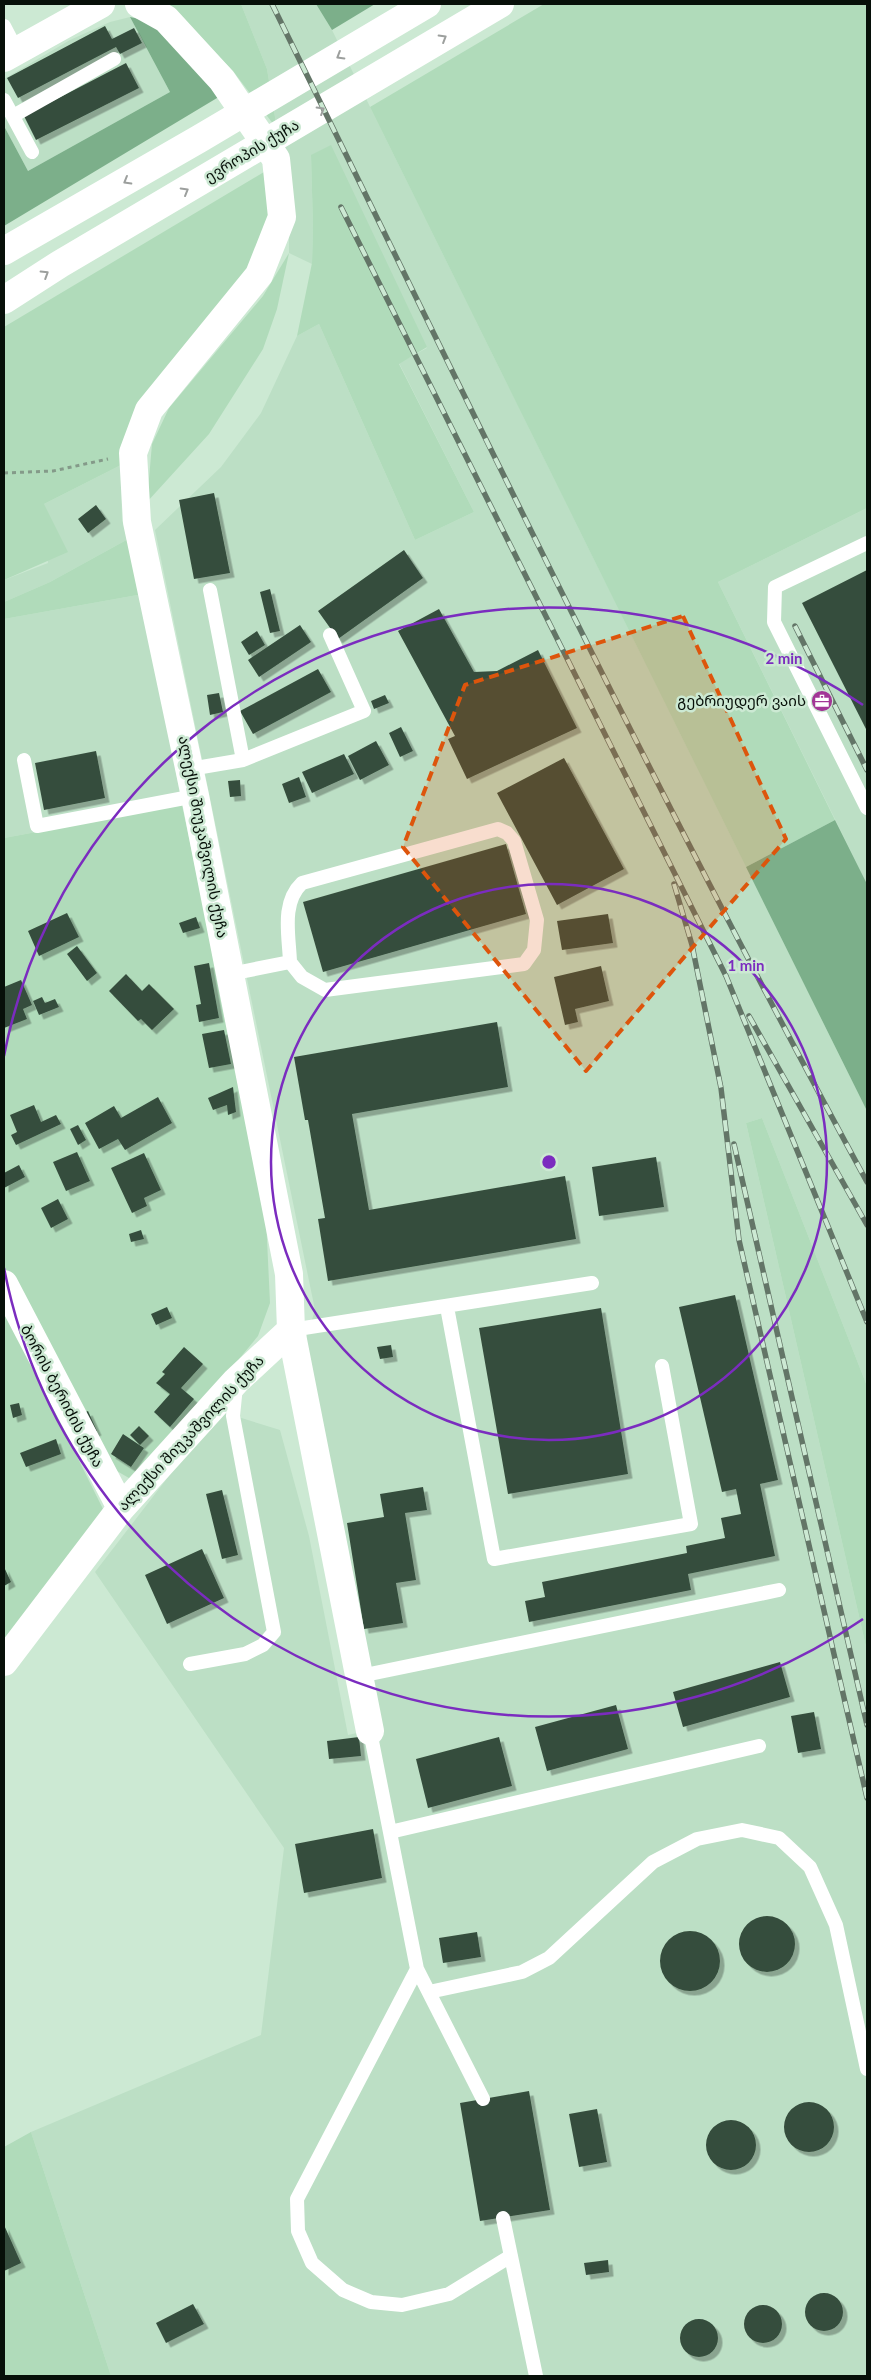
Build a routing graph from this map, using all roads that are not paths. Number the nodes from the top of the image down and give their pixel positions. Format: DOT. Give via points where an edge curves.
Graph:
graph roads {
  1 [pos="101,4"];
  2 [pos="139,4"];
  3 [pos="427,4"];
  4 [pos="500,4"];
  5 [pos="4,26"];
  6 [pos="10,55"];
  7 [pos="114,59"];
  8 [pos="4,100"];
  9 [pos="13,116"];
  10 [pos="32,152"];
  11 [pos="4,251"];
  12 [pos="4,300"];
  13 [pos="867,543"];
  14 [pos="210,590"];
  15 [pos="330,635"];
  16 [pos="24,760"];
  17 [pos="243,760"];
  18 [pos="190,769"];
  19 [pos="195,796"];
  20 [pos="867,808"];
  21 [pos="290,962"];
  22 [pos="230,974"];
  23 [pos="592,1283"];
  24 [pos="4,1284"];
  25 [pos="448,1307"];
  26 [pos="291,1330"];
  27 [pos="662,1366"];
  28 [pos="236,1380"];
  29 [pos="121,1508"];
  30 [pos="779,1590"];
  31 [pos="4,1662"];
  32 [pos="190,1664"];
  33 [pos="360,1676"];
  34 [pos="370,1731"];
  35 [pos="759,1746"];
  36 [pos="390,1832"];
  37 [pos="417,1969"];
  38 [pos="428,1992"];
  39 [pos="867,2069"];
  40 [pos="482,2099"];
  41 [pos="503,2218"];
  42 [pos="511,2256"];
  43 [pos="536,2376"];
  1 -- 6 [label="street"];
  2 -- 18 [label="street, ალექსი შიუკაშვილის ქუჩა" via="166,19 222,80 260,135 276,159 282,217 259,275 149,410 133,453 137,522"];
  3 -- 11 [label="street, one-way"];
  12 -- 4 [label="street, ევროპის ქუჩა, one-way"];
  5 -- 6 [label="lane"];
  7 -- 9 [label="lane"];
  8 -- 9 [label="lane"];
  9 -- 10 [label="lane"];
  13 -- 20 [label="lane" via="775,587 774,622"];
  14 -- 17 [label="lane"];
  15 -- 17 [label="lane" via="364,711"];
  16 -- 19 [label="lane" via="37,826"];
  17 -- 18 [label="lane"];
  18 -- 19 [label="street, ალექსი შიუკაშვილის ქუჩა"];
  19 -- 22 [label="street, ალექსი შიუკაშვილის ქუჩა"];
  21 -- 21 [label="lane" via="302,978 325,990 524,964 534,950 537,920 514,841 498,829 302,883 288,904"];
  21 -- 22 [label="lane"];
  22 -- 26 [label="street, ალექსი შიუკაშვილის ქუჩა" via="289,1274"];
  23 -- 25 [label="lane"];
  24 -- 29 [label="street, ბორის ბერიძის ქუჩა"];
  25 -- 26 [label="lane"];
  25 -- 27 [label="lane" via="494,1560 690,1524"];
  26 -- 28 [label="street, ალექსი შიუკაშვილის ქუჩა"];
  26 -- 33 [label="street"];
  28 -- 29 [label="street, ალექსი შიუკაშვილის ქუჩა"];
  28 -- 32 [label="lane" via="233,1416 274,1632 263,1645 246,1654"];
  29 -- 31 [label="street, ალექსი შიუკაშვილის ქუჩა"];
  30 -- 33 [label="lane"];
  33 -- 34 [label="street"];
  34 -- 36 [label="lane"];
  35 -- 36 [label="lane"];
  36 -- 37 [label="lane"];
  37 -- 38 [label="lane"];
  37 -- 42 [label="lane" via="297,2199 298,2231 312,2263 343,2290 372,2302 402,2306 449,2294"];
  38 -- 39 [label="lane" via="522,1972 549,1958 653,1862 697,1839 742,1830 779,1838 810,1867 836,1925"];
  38 -- 40 [label="lane"];
  41 -- 42 [label="lane"];
  42 -- 43 [label="lane"];
}
